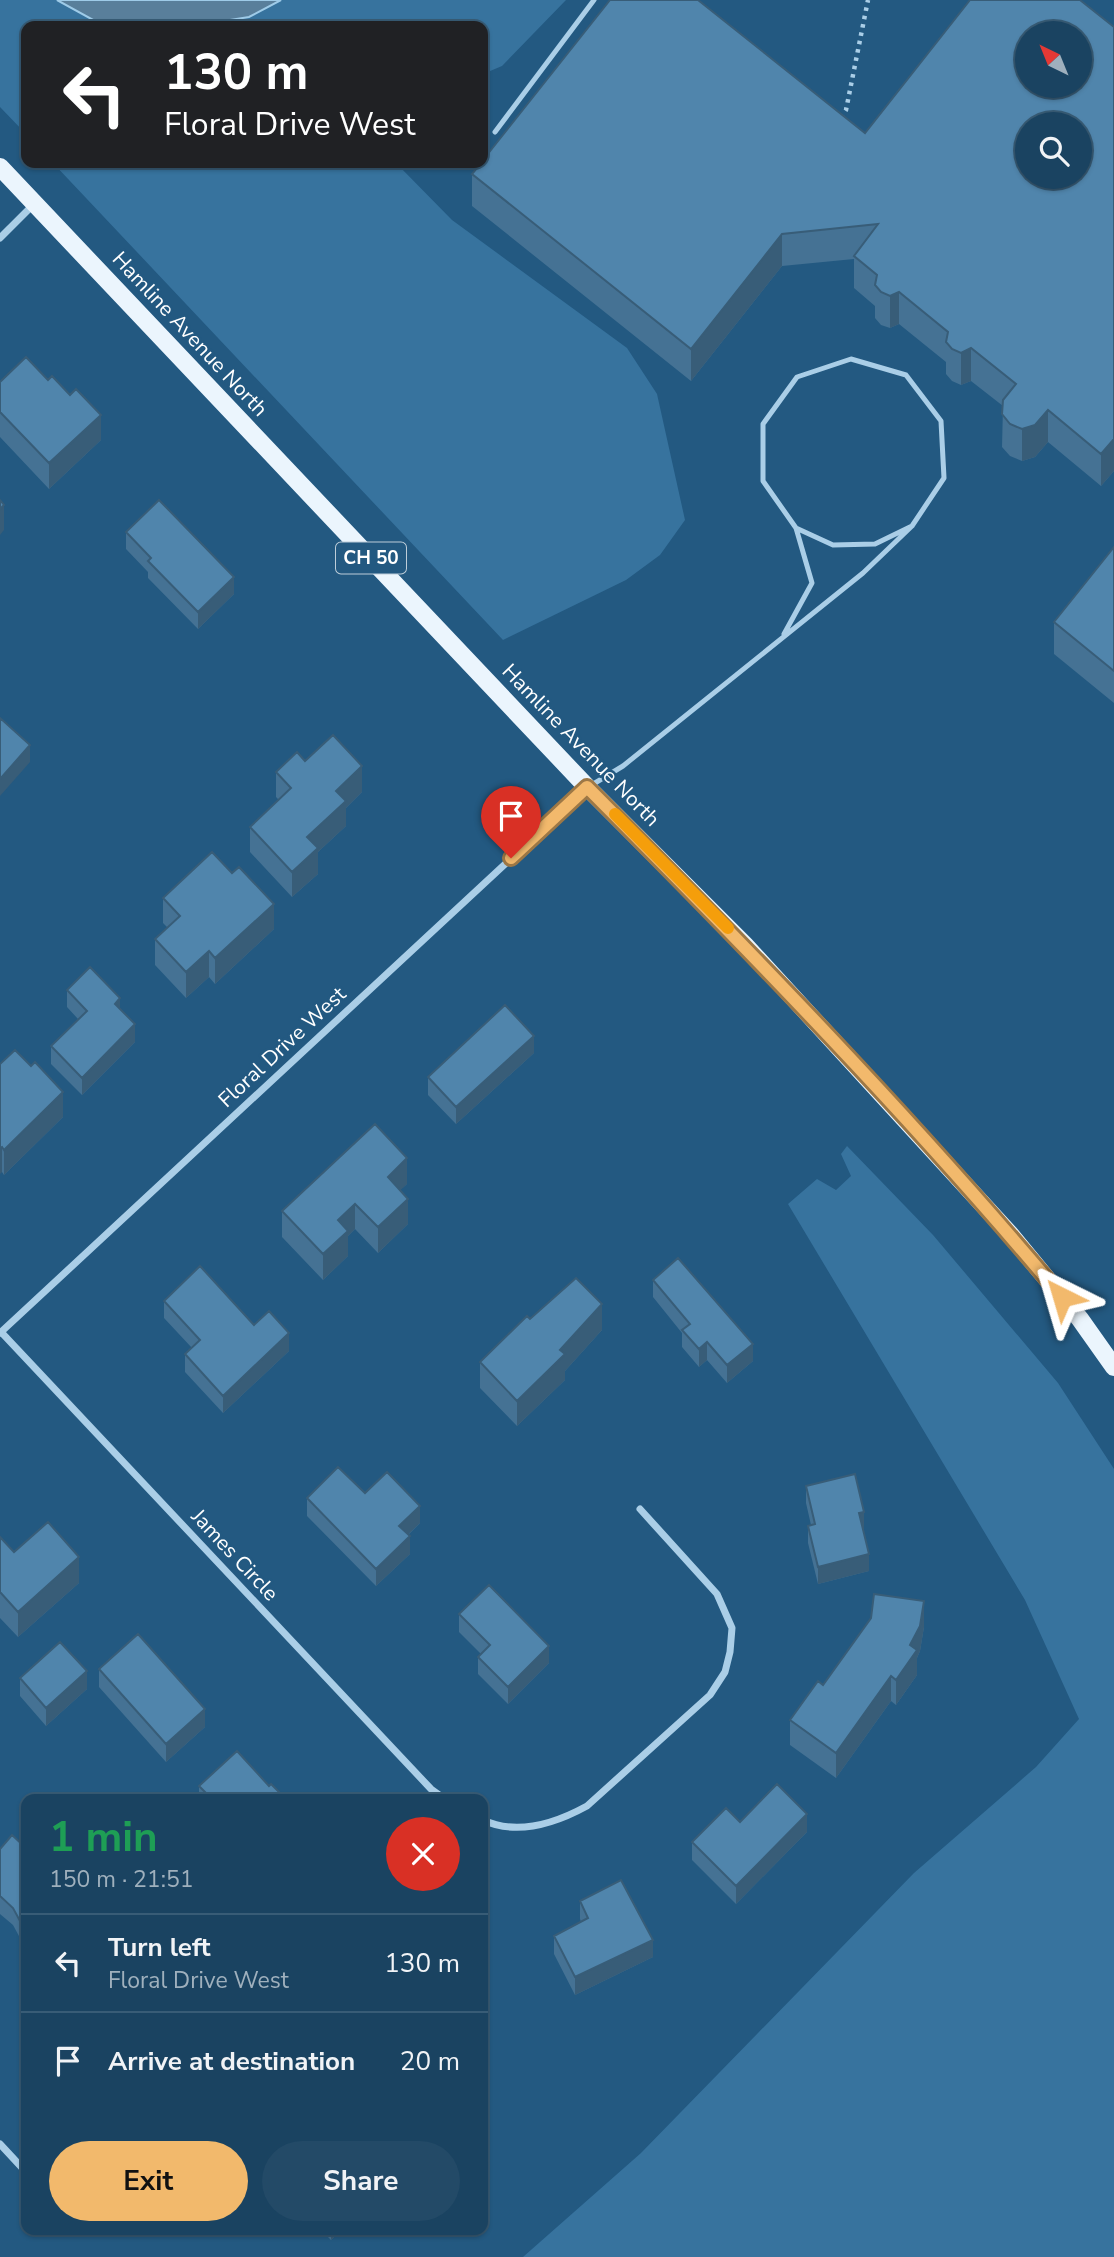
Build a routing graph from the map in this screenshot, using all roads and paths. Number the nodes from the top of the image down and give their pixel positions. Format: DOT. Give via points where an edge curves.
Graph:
graph roads {
  1 [pos="594,0"];
  2 [pos="868,0"];
  3 [pos="840,118"];
  4 [pos="495,132"];
  5 [pos="0,167"];
  6 [pos="35,204"];
  7 [pos="0,238"];
  8 [pos="912,526"];
  9 [pos="796,528"];
  10 [pos="782,638"];
  11 [pos="587,787"];
  12 [pos="1,1333"];
  13 [pos="1114,1367"];
  14 [pos="640,1509"];
  15 [pos="438,1794"];
  16 [pos="488,1821"];
  17 [pos="0,2144"];
  18 [pos="21,2167"];
  1 -- 4 [label="lane"];
  2 -- 3 [label="path" via="846,110"];
  5 -- 6 [label="main road, Hamline Avenue North / CH 50"];
  6 -- 7 [label="street"];
  6 -- 11 [label="main road, Hamline Avenue North / CH 50"];
  8 -- 9 [label="lane" via="875,544 833,545"];
  8 -- 9 [label="lane" via="944,478 941,421 906,375 851,359 797,377 764,424 763,481"];
  8 -- 10 [label="lane" via="863,573"];
  9 -- 10 [label="lane" via="812,583"];
  10 -- 11 [label="lane" via="623,766"];
  11 -- 12 [label="street, Floral Drive West"];
  11 -- 13 [label="main road, Hamline Avenue North / CH 50" via="745,945 1009,1233"];
  12 -- 15 [label="street, James Circle"];
  14 -- 16 [label="street" via="718,1594 732,1628 725,1672 709,1695 587,1806 533,1827"];
  17 -- 18 [label="street"];
}
